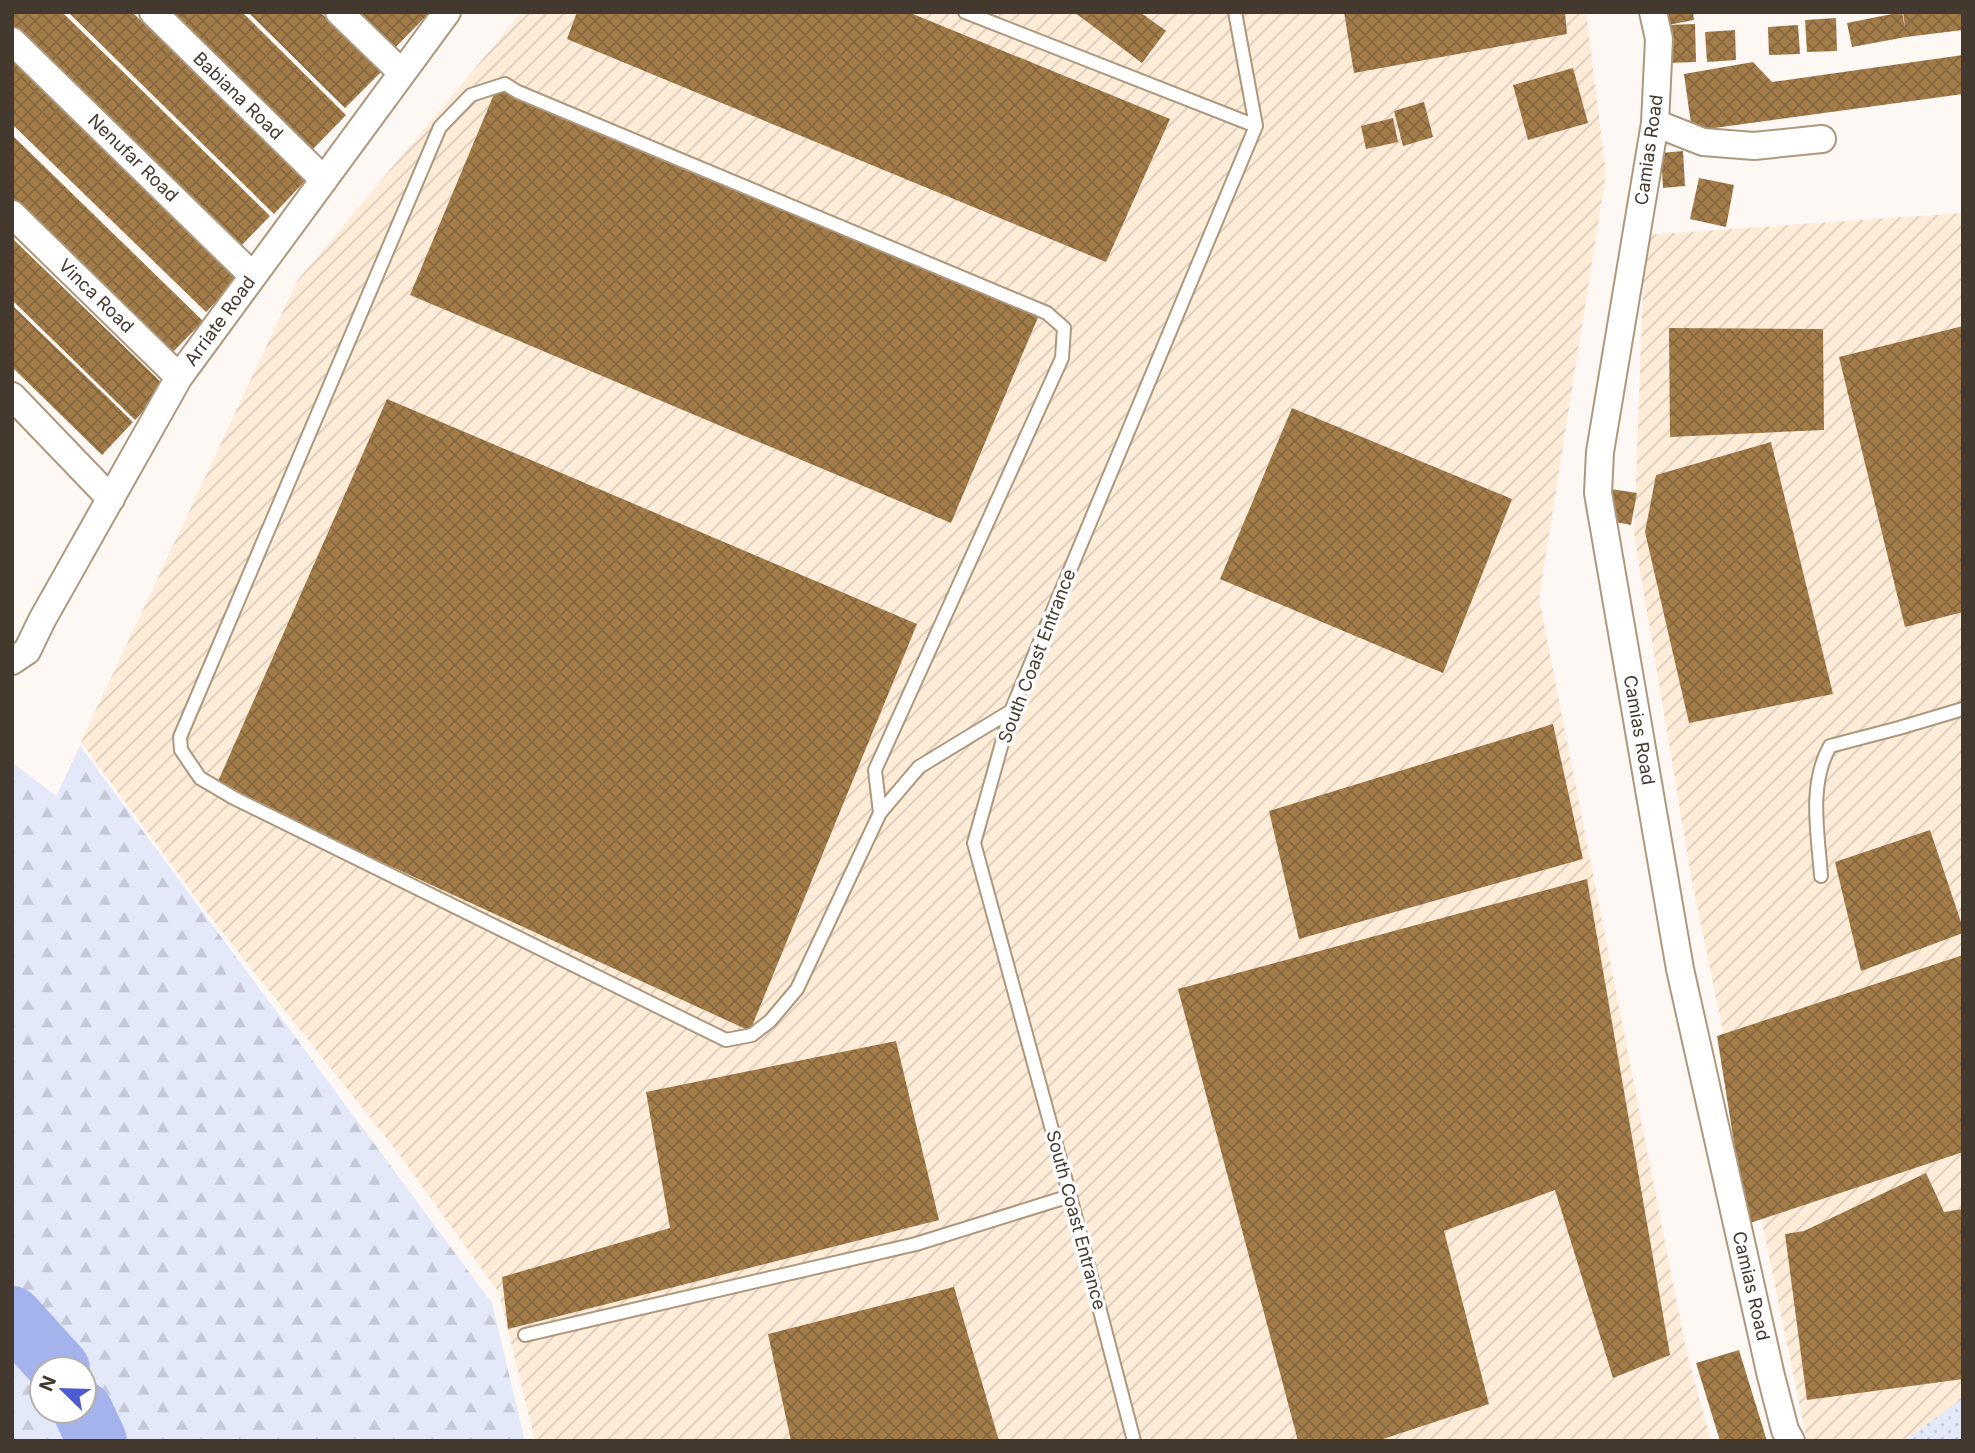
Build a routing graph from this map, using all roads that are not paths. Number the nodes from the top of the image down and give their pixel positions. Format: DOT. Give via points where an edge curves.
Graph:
graph roads {
  1 [pos="153,12"];
  2 [pos="339,12"];
  3 [pos="447,12"];
  4 [pos="964,12"];
  5 [pos="1235,12"];
  6 [pos="1653,12"];
  7 [pos="12,41"];
  8 [pos="402,73"];
  9 [pos="1655,123"];
  10 [pos="1256,126"];
  11 [pos="1822,139"];
  12 [pos="324,180"];
  13 [pos="12,214"];
  14 [pos="254,276"];
  15 [pos="179,377"];
  16 [pos="12,396"];
  17 [pos="111,499"];
  18 [pos="20,656"];
  19 [pos="1963,709"];
  20 [pos="1011,711"];
  21 [pos="880,813"];
  22 [pos="1821,876"];
  23 [pos="1070,1196"];
  24 [pos="525,1335"];
  25 [pos="1134,1441"];
  26 [pos="1791,1441"];
  1 -- 12 [label="street, Babiana Road"];
  2 -- 8 [label="street"];
  3 -- 8 [label="street, Arriate Road"];
  4 -- 10 [label="lane"];
  5 -- 10 [label="lane"];
  6 -- 9 [label="street, Camias Road" via="1659,38"];
  7 -- 14 [label="street, Nenufar Road"];
  8 -- 12 [label="street, Arriate Road"];
  9 -- 11 [label="street" via="1703,142 1754,146"];
  9 -- 26 [label="street, Camias Road" via="1600,452 1598,494 1680,969 1771,1376"];
  10 -- 20 [label="lane, South Coast Entrance"];
  12 -- 14 [label="street, Arriate Road"];
  13 -- 15 [label="street, Vinca Road"];
  14 -- 15 [label="street, Arriate Road"];
  15 -- 17 [label="street, Arriate Road"];
  16 -- 17 [label="street"];
  17 -- 18 [label="street, Arriate Road"];
  19 -- 22 [label="lane" via="1830,746 1823,758 1815,800"];
  20 -- 21 [label="lane" via="919,767"];
  20 -- 23 [label="lane, South Coast Entrance" via="974,843"];
  21 -- 21 [label="lane" via="797,989 752,1035 726,1040 233,798 200,778 181,750 180,737 440,127 471,95 505,84 1047,313 1064,328 1062,358 875,770"];
  23 -- 24 [label="lane" via="916,1244"];
  23 -- 25 [label="lane, South Coast Entrance"];
}
